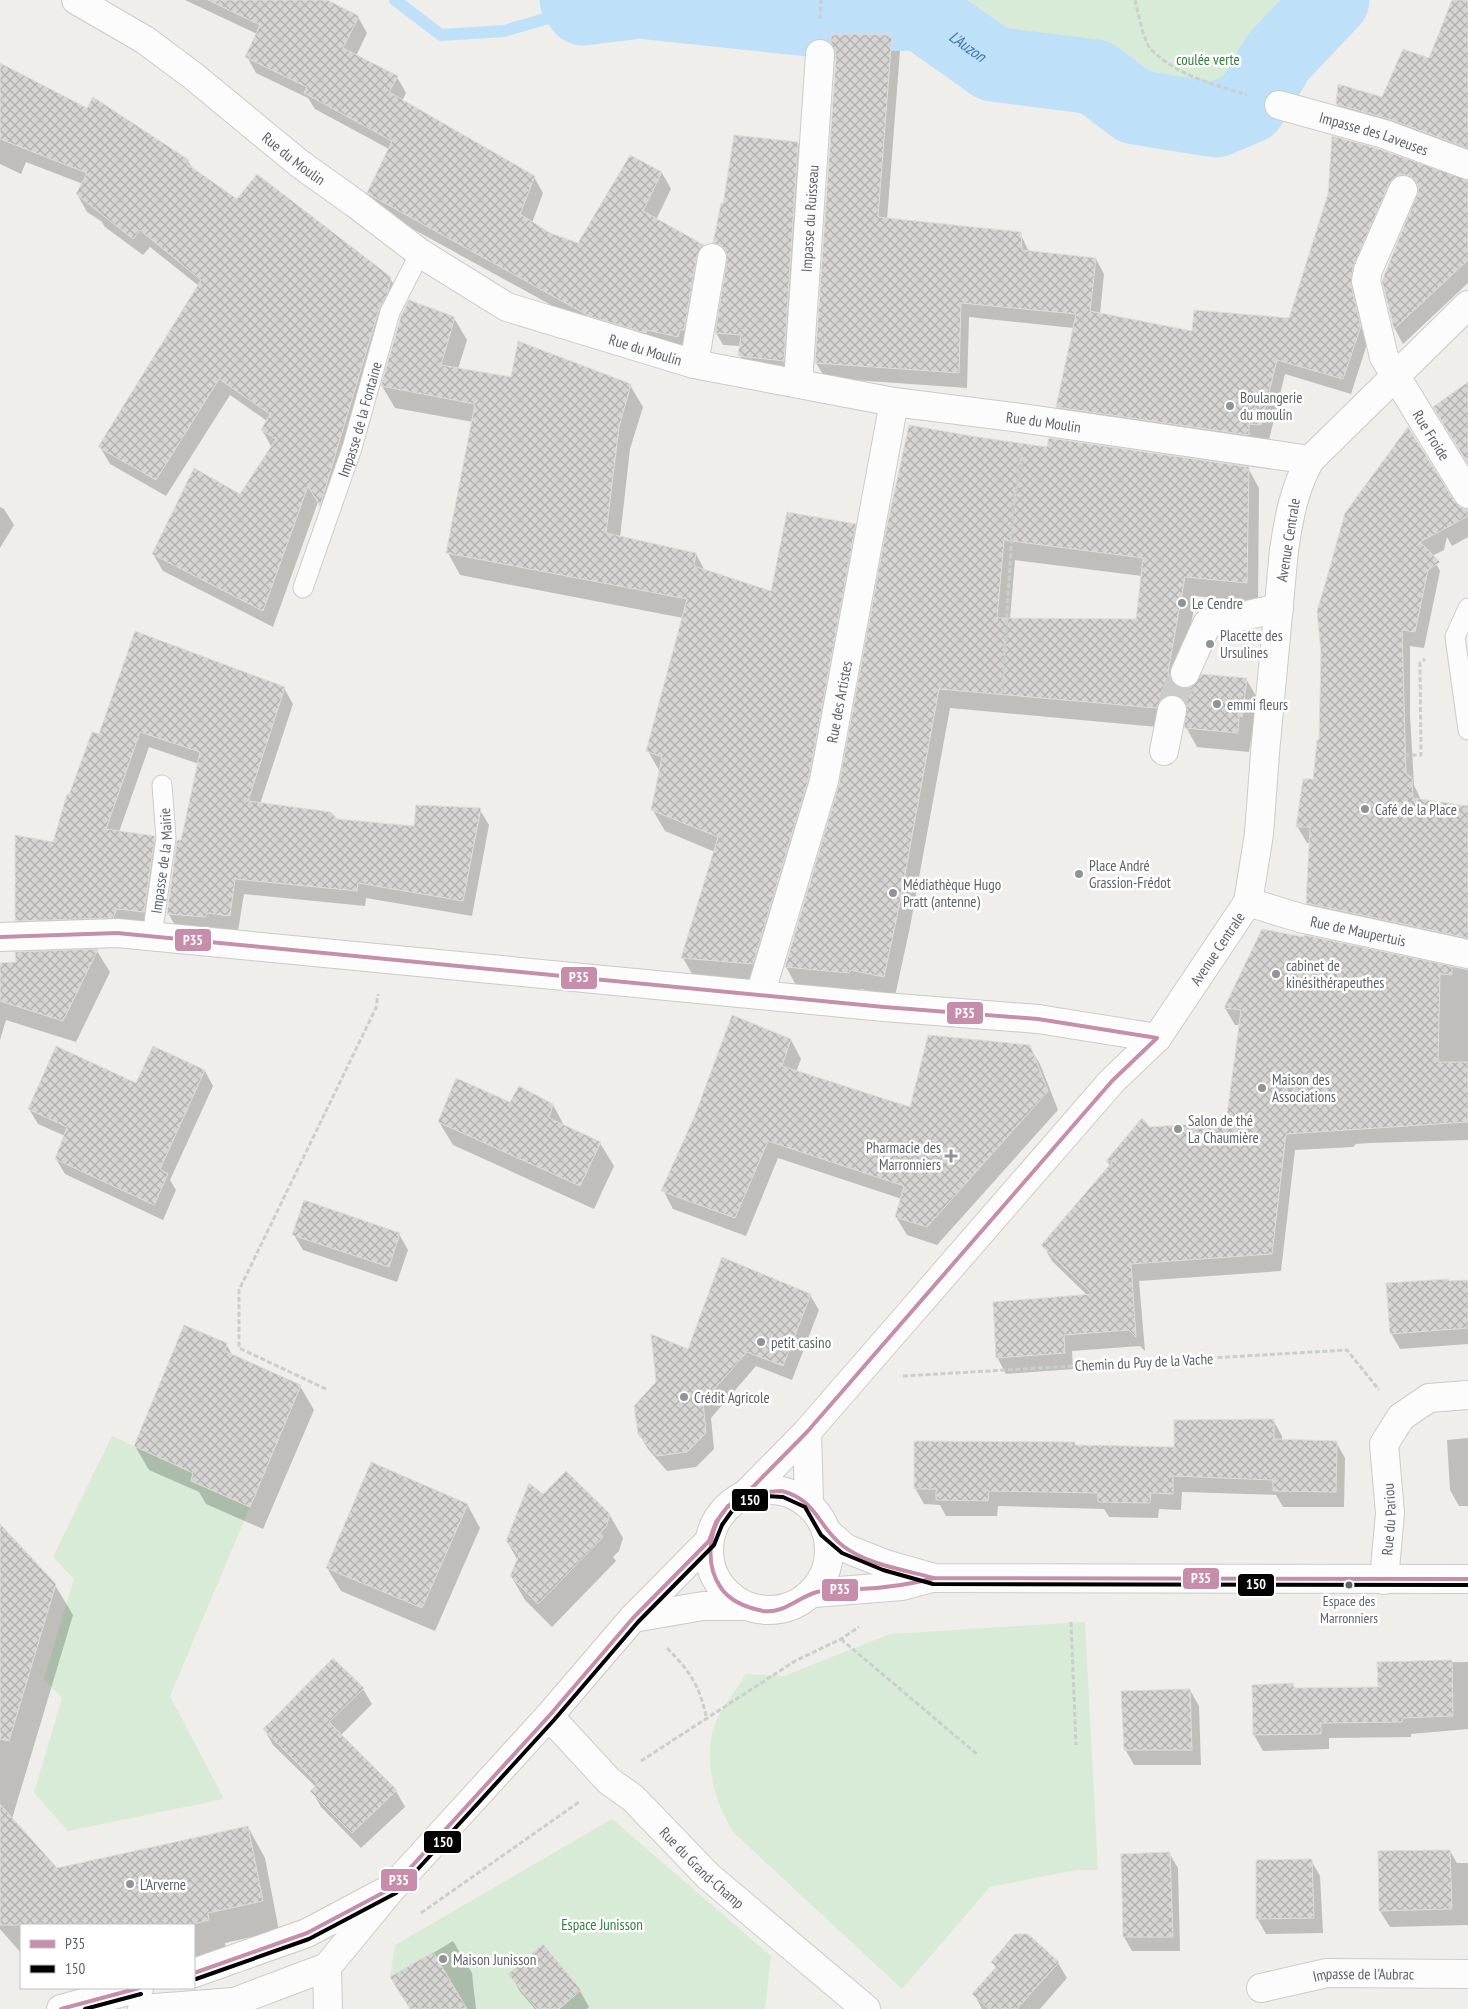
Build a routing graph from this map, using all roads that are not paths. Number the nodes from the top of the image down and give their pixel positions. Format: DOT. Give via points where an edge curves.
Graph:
graph roads {
  1 [pos="76,0"];
  2 [pos="820,54"];
  3 [pos="1279,104"];
  4 [pos="1468,165"];
  5 [pos="1403,190"];
  6 [pos="420,253"];
  7 [pos="712,258"];
  8 [pos="1468,305"];
  9 [pos="694,364"];
  10 [pos="1395,376"];
  11 [pos="798,383"];
  12 [pos="894,402"];
  13 [pos="1310,460"];
  14 [pos="1468,494"];
  15 [pos="302,588"];
  16 [pos="1279,608"];
  17 [pos="1468,608"];
  18 [pos="1185,673"];
  19 [pos="1172,710"];
  20 [pos="1468,730"];
  21 [pos="1164,751"];
  22 [pos="162,785"];
  23 [pos="1248,902"];
  24 [pos="152,936"];
  25 [pos="0,938"];
  26 [pos="1468,954"];
  27 [pos="760,995"];
  28 [pos="1157,1038"];
  29 [pos="1468,1395"];
  30 [pos="807,1432"];
  31 [pos="745,1495"];
  32 [pos="809,1502"];
  33 [pos="826,1531"];
  34 [pos="710,1541"];
  35 [pos="934,1578"];
  36 [pos="1468,1579"];
  37 [pos="1384,1580"];
  38 [pos="814,1593"];
  39 [pos="745,1606"];
  40 [pos="633,1618"];
  41 [pos="549,1716"];
  42 [pos="392,1888"];
  43 [pos="327,1967"];
  44 [pos="195,1973"];
  45 [pos="1468,1974"];
  46 [pos="1260,1988"];
  47 [pos="135,1989"];
  48 [pos="62,2009"];
  49 [pos="142,2009"];
  50 [pos="328,2009"];
  51 [pos="866,2009"];
  1 -- 6 [label="street, Rue du Moulin" via="145,40 192,74 300,164"];
  2 -- 11 [label="street, Impasse du Ruisseau"];
  3 -- 4 [label="street, Impasse des Laveuses" via="1384,134"];
  5 -- 10 [label="street, Rue Froide" via="1366,281 1384,357"];
  6 -- 9 [label="street, Rue du Moulin" via="507,307"];
  6 -- 15 [label="lane, Impasse de la Fontaine" via="390,312 352,448"];
  7 -- 9 [label="street"];
  8 -- 10 [label="street, Avenue Centrale"];
  9 -- 11 [label="street, Rue du Moulin"];
  10 -- 13 [label="street, Avenue Centrale"];
  10 -- 14 [label="street, Rue Froide"];
  11 -- 12 [label="street, Rue du Moulin"];
  12 -- 13 [label="street, Rue du Moulin"];
  12 -- 27 [label="street, Rue des Artistes" via="824,781"];
  13 -- 16 [label="street, Avenue Centrale" via="1290,507"];
  16 -- 18 [label="street" via="1207,624"];
  16 -- 23 [label="street, Avenue Centrale" via="1260,834"];
  17 -- 20 [label="lane" via="1455,637"];
  19 -- 21 [label="street"];
  22 -- 24 [label="lane, Impasse de la Mairie" via="166,838"];
  23 -- 26 [label="street, Rue de Maupertuis" via="1300,918"];
  23 -- 28 [label="street, Avenue Centrale"];
  24 -- 25 [label="street" via="117,933"];
  24 -- 27 [label="street"];
  27 -- 28 [label="street" via="1038,1019"];
  28 -- 30 [label="street, Avenue Centrale" via="1112,1081"];
  29 -- 37 [label="street, Rue du Pariou" via="1429,1398 1401,1417 1384,1444 1390,1513"];
  30 -- 31 [label="street, Avenue Centrale"];
  30 -- 32 [label="street"];
  31 -- 32 [label="street" via="764,1490 784,1492"];
  31 -- 34 [label="street" via="728,1506 716,1522"];
  32 -- 33 [label="street"];
  33 -- 35 [label="street" via="845,1548"];
  33 -- 38 [label="street" via="829,1551 826,1570"];
  34 -- 39 [label="street" via="709,1561 717,1579 728,1595"];
  34 -- 40 [label="street"];
  35 -- 37 [label="street"];
  35 -- 38 [label="street" via="902,1586"];
  36 -- 37 [label="street"];
  38 -- 39 [label="street" via="784,1609 764,1611"];
  39 -- 40 [label="street" via="704,1606"];
  40 -- 41 [label="street"];
  41 -- 42 [label="street"];
  41 -- 51 [label="street, Rue du Grand-Champ" via="609,1781 633,1798 708,1876"];
  42 -- 43 [label="street"];
  42 -- 44 [label="street" via="308,1933"];
  43 -- 49 [label="street" via="234,2002"];
  43 -- 50 [label="street"];
  45 -- 46 [label="street, Impasse de l'Aubrac" via="1327,1973"];
  47 -- 48 [label="street"];
}
